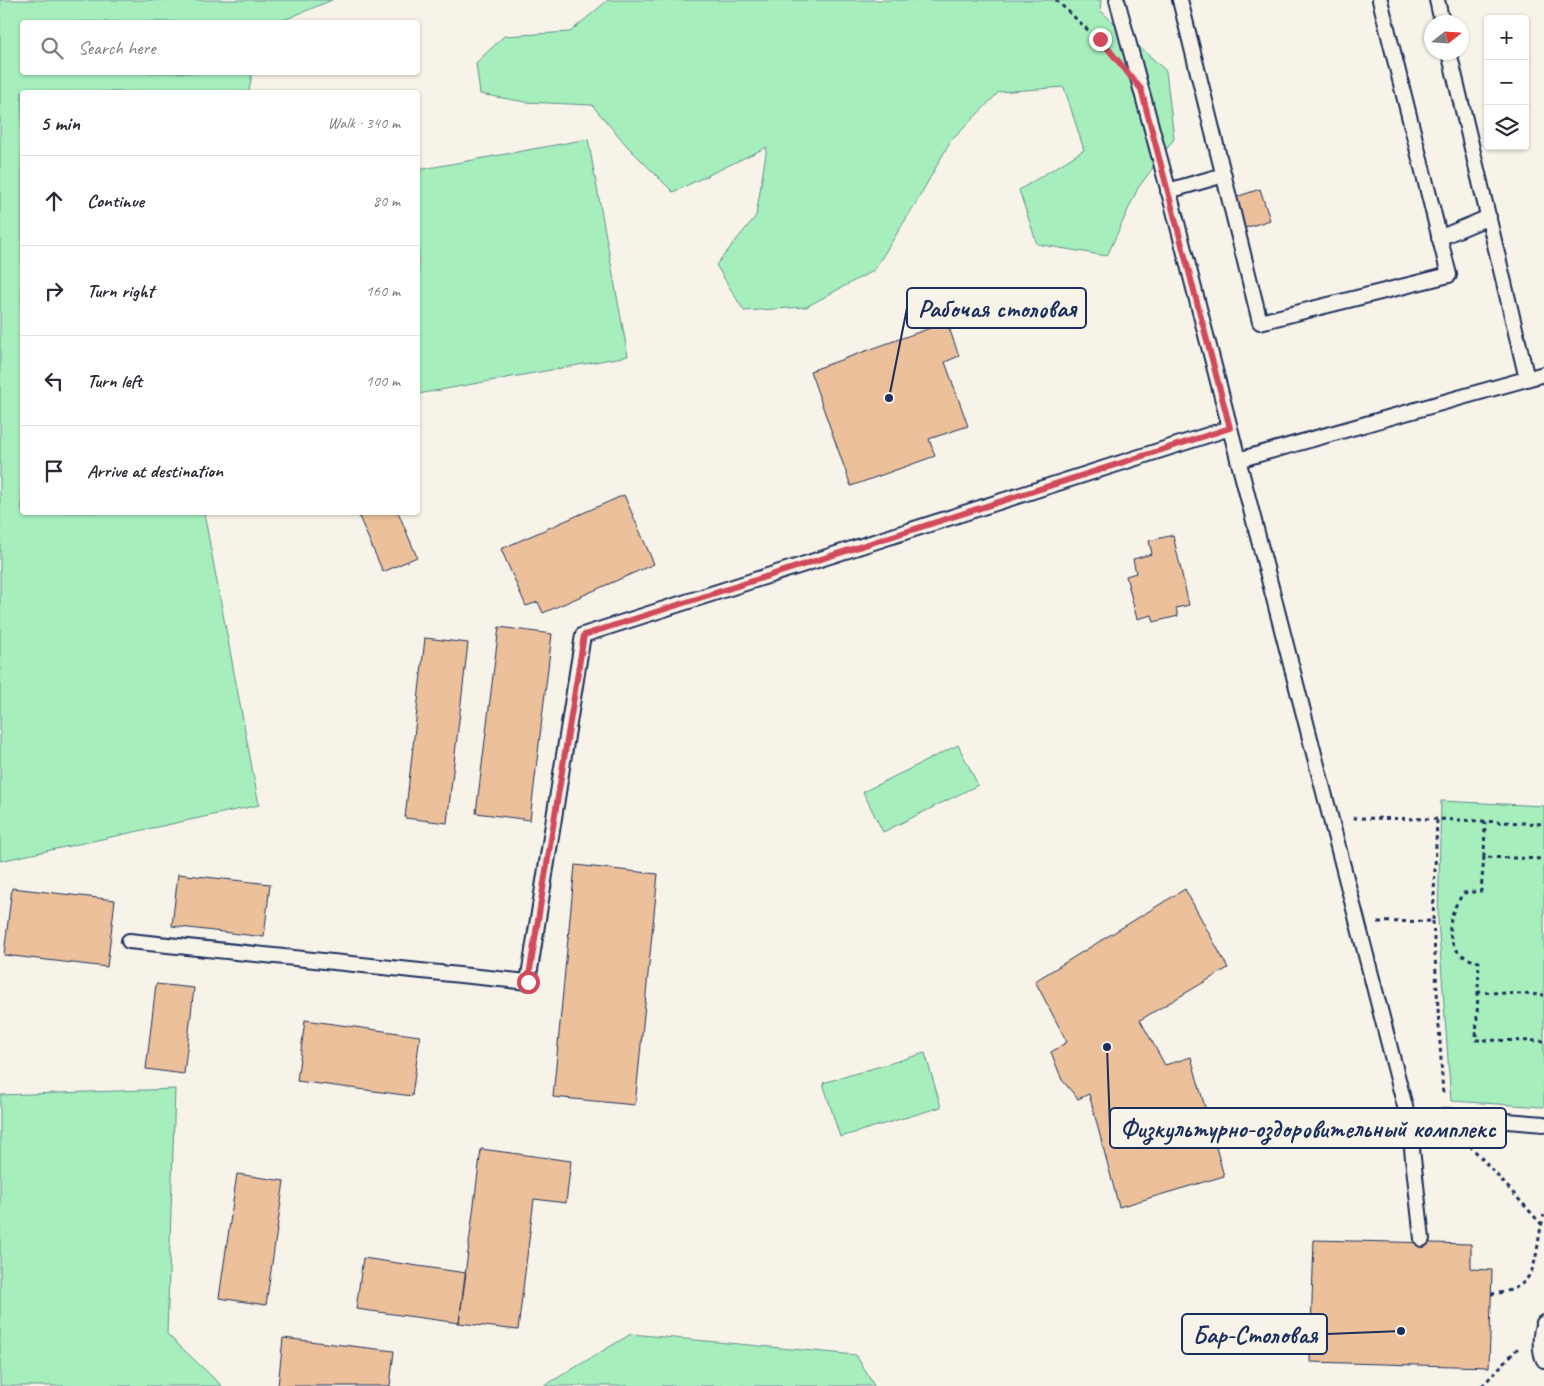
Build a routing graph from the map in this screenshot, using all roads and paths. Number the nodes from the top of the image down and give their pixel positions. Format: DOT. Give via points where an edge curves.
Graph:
graph roads {
  1 [pos="1056,0"];
  2 [pos="1117,0"];
  3 [pos="1180,0"];
  4 [pos="1380,0"];
  5 [pos="1437,0"];
  6 [pos="1440,15"];
  7 [pos="1112,53"];
  8 [pos="1451,60"];
  9 [pos="1224,174"];
  10 [pos="1168,191"];
  11 [pos="1489,218"];
  12 [pos="1439,238"];
  13 [pos="1544,374"];
  14 [pos="1527,379"];
  15 [pos="1230,428"];
  16 [pos="1238,460"];
  17 [pos="1330,818"];
  18 [pos="1437,819"];
  19 [pos="1485,821"];
  20 [pos="1544,824"];
  21 [pos="1484,857"];
  22 [pos="1544,859"];
  23 [pos="1432,921"];
  24 [pos="1357,923"];
  25 [pos="129,941"];
  26 [pos="1478,992"];
  27 [pos="1544,994"];
  28 [pos="1544,1041"];
  29 [pos="1444,1116"];
  30 [pos="1409,1122"];
  31 [pos="1544,1124"];
  32 [pos="1544,1215"];
  33 [pos="1544,1227"];
  34 [pos="1422,1239"];
  35 [pos="1491,1294"];
  36 [pos="1543,1326"];
  37 [pos="1544,1360"];
  38 [pos="1482,1386"];
  1 -- 7 [label="path"];
  2 -- 10 [label="lane"];
  3 -- 9 [label="lane"];
  4 -- 12 [label="lane"];
  5 -- 6 [label="lane"];
  8 -- 11 [label="lane"];
  9 -- 10 [label="lane"];
  9 -- 12 [label="lane" via="1260,322 1448,275"];
  10 -- 15 [label="lane"];
  11 -- 12 [label="lane"];
  11 -- 14 [label="lane"];
  13 -- 14 [label="lane"];
  14 -- 16 [label="lane"];
  15 -- 16 [label="lane"];
  15 -- 25 [label="lane" via="584,635 528,982"];
  16 -- 17 [label="lane"];
  17 -- 18 [label="path"];
  17 -- 24 [label="lane"];
  18 -- 19 [label="path"];
  18 -- 23 [label="path"];
  19 -- 20 [label="path"];
  19 -- 21 [label="path"];
  21 -- 22 [label="path"];
  21 -- 26 [label="path" via="1481,891 1464,893 1450,919 1451,939 1457,953 1479,962"];
  23 -- 24 [label="path"];
  23 -- 29 [label="path"];
  24 -- 30 [label="lane"];
  26 -- 27 [label="path"];
  26 -- 28 [label="path" via="1476,1040"];
  29 -- 30 [label="lane"];
  29 -- 31 [label="lane"];
  29 -- 33 [label="path"];
  30 -- 34 [label="lane"];
  32 -- 35 [label="path, bridge" via="1530,1277 1520,1286"];
  36 -- 37 [label="lane"];
  36 -- 38 [label="path" via="1514,1350"];
}
